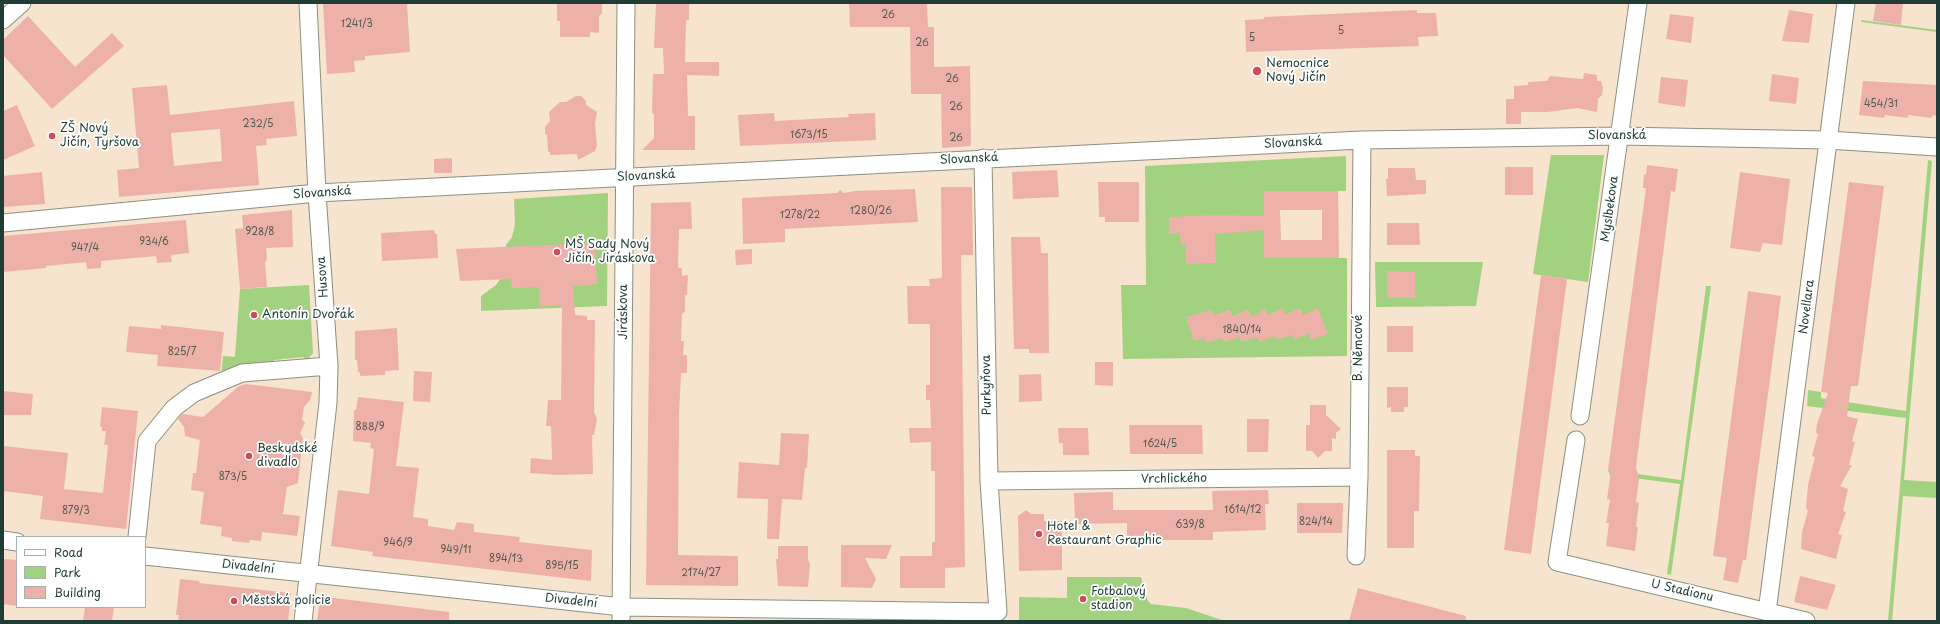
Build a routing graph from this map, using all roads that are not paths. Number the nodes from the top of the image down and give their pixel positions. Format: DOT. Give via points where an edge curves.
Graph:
graph roads {
  1 [pos="22,3"];
  2 [pos="308,3"];
  3 [pos="626,3"];
  4 [pos="1638,3"];
  5 [pos="1846,3"];
  6 [pos="3,20"];
  7 [pos="1620,136"];
  8 [pos="1362,140"];
  9 [pos="1828,140"];
  10 [pos="1937,147"];
  11 [pos="983,158"];
  12 [pos="624,177"];
  13 [pos="317,192"];
  14 [pos="3,223"];
  15 [pos="329,366"];
  16 [pos="1580,416"];
  17 [pos="1576,440"];
  18 [pos="1359,477"];
  19 [pos="989,482"];
  20 [pos="137,536"];
  21 [pos="3,540"];
  22 [pos="16,542"];
  23 [pos="146,556"];
  24 [pos="1356,556"];
  25 [pos="308,574"];
  26 [pos="998,612"];
  27 [pos="1767,612"];
  28 [pos="622,614"];
  29 [pos="303,621"];
  30 [pos="1806,621"];
  1 -- 6 [label="street"];
  2 -- 13 [label="street, Husova"];
  3 -- 12 [label="street, Jiráskova"];
  4 -- 7 [label="street, Myslbekova"];
  5 -- 9 [label="street, Novellara"];
  7 -- 8 [label="street, Slovanská"];
  7 -- 9 [label="street, Slovanská"];
  7 -- 16 [label="street, Myslbekova"];
  8 -- 11 [label="street, Slovanská"];
  8 -- 18 [label="street, B. Němcové"];
  9 -- 10 [label="street, Slovanská"];
  9 -- 27 [label="street, Novellara"];
  11 -- 12 [label="street, Slovanská"];
  11 -- 19 [label="street, Purkyňova"];
  12 -- 13 [label="street, Slovanská"];
  12 -- 28 [label="street, Jiráskova"];
  13 -- 14 [label="street, Slovanská"];
  13 -- 15 [label="street, Husova"];
  15 -- 20 [label="street" via="242,373 194,393 174,408 147,441"];
  15 -- 25 [label="street, Husova" via="328,403"];
  17 -- 27 [label="street, U Stadionu" via="1557,562"];
  18 -- 19 [label="street, Vrchlického"];
  18 -- 24 [label="street, B. Němcové"];
  19 -- 26 [label="street, Purkyňova"];
  21 -- 22 [label="street"];
  23 -- 25 [label="street, Divadelní"];
  25 -- 28 [label="street, Divadelní"];
  25 -- 29 [label="street, Husova"];
  26 -- 28 [label="street, Divadelní"];
  27 -- 30 [label="street, U Stadionu"];
}
